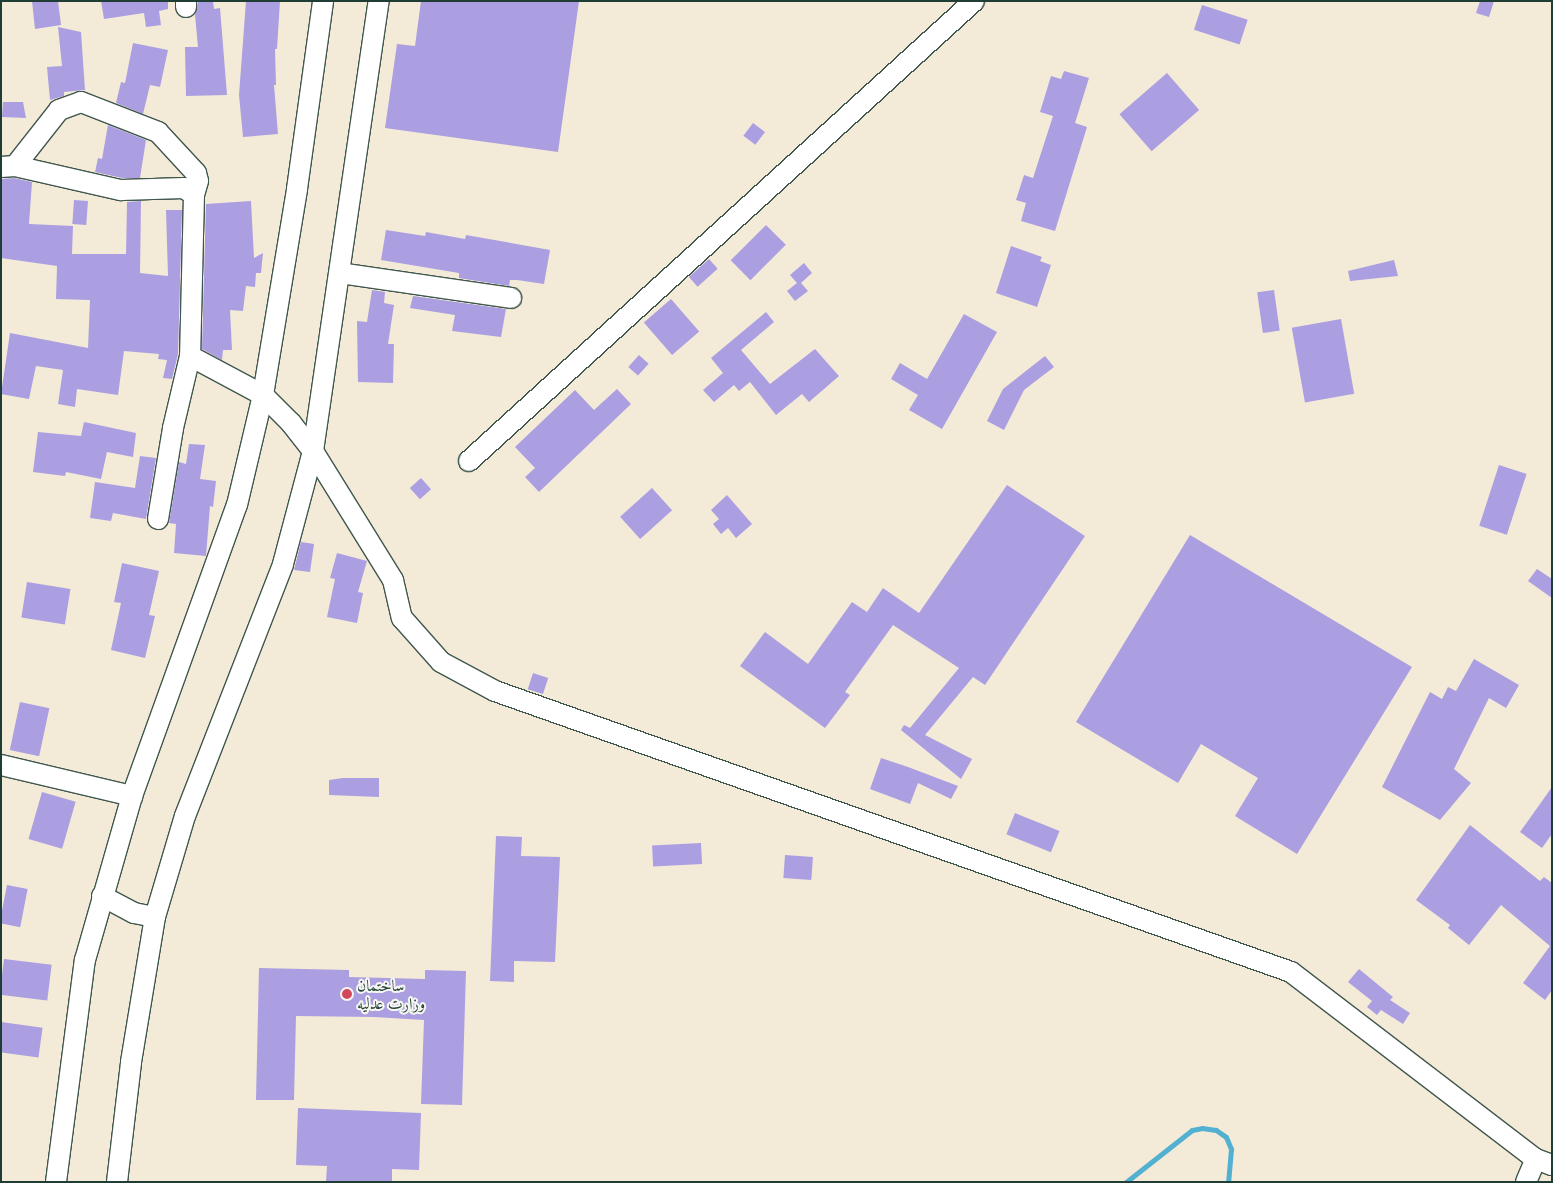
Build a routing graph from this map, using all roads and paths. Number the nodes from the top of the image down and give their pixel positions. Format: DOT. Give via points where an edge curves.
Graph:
graph roads {
  1 [pos="323,1"];
  2 [pos="379,1"];
  3 [pos="974,1"];
  4 [pos="8,166"];
  5 [pos="194,195"];
  6 [pos="340,273"];
  7 [pos="511,298"];
  8 [pos="190,356"];
  9 [pos="263,395"];
  10 [pos="313,451"];
  11 [pos="469,461"];
  12 [pos="158,519"];
  13 [pos="1,765"];
  14 [pos="132,796"];
  15 [pos="102,896"];
  16 [pos="155,917"];
  17 [pos="1544,1162"];
  18 [pos="56,1182"];
  19 [pos="118,1182"];
  20 [pos="1526,1182"];
  1 -- 9 [label="street" via="297,189"];
  2 -- 6 [label="street"];
  3 -- 11 [label="street"];
  4 -- 5 [label="street" via="121,190 184,188"];
  4 -- 5 [label="street" via="59,110 81,102 158,132 196,173 198,181"];
  5 -- 8 [label="street"];
  6 -- 7 [label="street"];
  6 -- 10 [label="street"];
  8 -- 9 [label="street"];
  8 -- 12 [label="street" via="172,428"];
  9 -- 10 [label="street" via="292,423"];
  9 -- 14 [label="street" via="237,505"];
  10 -- 16 [label="street" via="283,564 185,816"];
  10 -- 17 [label="street" via="393,580 402,618 441,662 495,691 1291,972"];
  13 -- 14 [label="street"];
  14 -- 15 [label="street"];
  15 -- 16 [label="street" via="134,912"];
  15 -- 18 [label="street" via="85,960"];
  16 -- 19 [label="street" via="131,1062"];
  17 -- 20 [label="street"];
}
